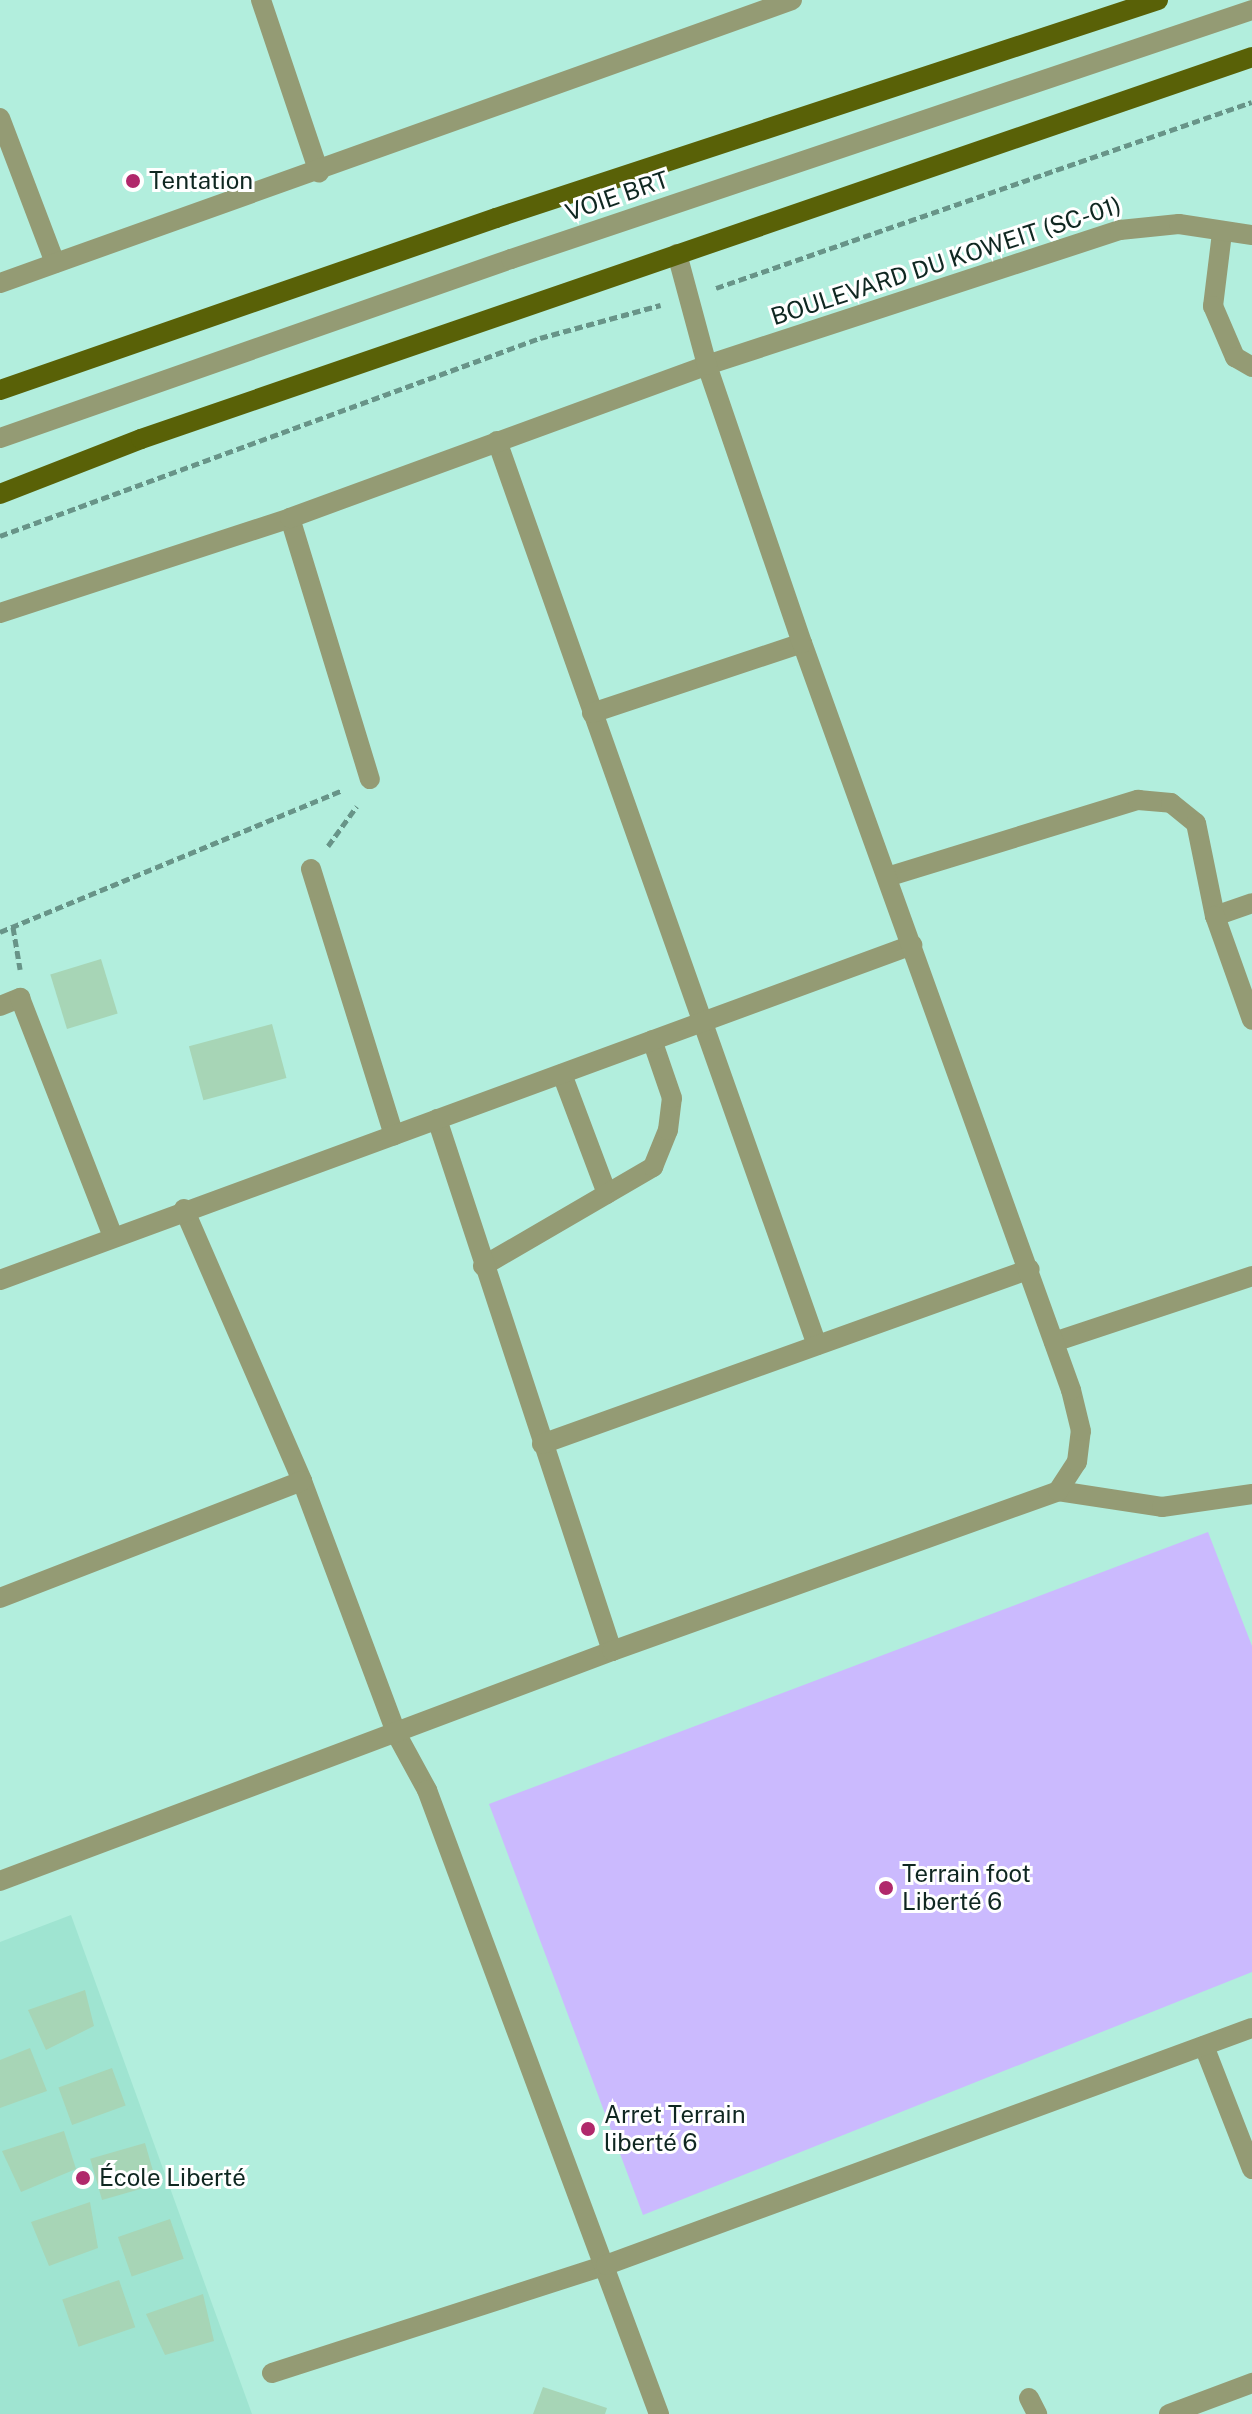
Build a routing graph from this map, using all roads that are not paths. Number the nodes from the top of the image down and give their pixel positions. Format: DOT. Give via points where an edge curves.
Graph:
graph roads {
  1 [pos="261,0"];
  2 [pos="792,0"];
  3 [pos="1158,0"];
  4 [pos="1252,10"];
  5 [pos="1252,57"];
  6 [pos="0,118"];
  7 [pos="319,172"];
  8 [pos="1222,233"];
  9 [pos="1252,235"];
  10 [pos="677,254"];
  11 [pos="55,263"];
  12 [pos="0,283"];
  13 [pos="707,365"];
  14 [pos="1252,367"];
  15 [pos="0,390"];
  16 [pos="0,438"];
  17 [pos="497,441"];
  18 [pos="0,494"];
  19 [pos="290,518"];
  20 [pos="0,613"];
  21 [pos="802,643"];
  22 [pos="592,713"];
  23 [pos="367,781"];
  24 [pos="311,869"];
  25 [pos="887,877"];
  26 [pos="1252,903"];
  27 [pos="1215,916"];
  28 [pos="912,945"];
  29 [pos="0,1006"];
  30 [pos="1252,1020"];
  31 [pos="701,1021"];
  32 [pos="652,1040"];
  33 [pos="562,1074"];
  34 [pos="437,1119"];
  35 [pos="394,1135"];
  36 [pos="607,1194"];
  37 [pos="184,1209"];
  38 [pos="113,1237"];
  39 [pos="483,1266"];
  40 [pos="1030,1269"];
  41 [pos="1252,1276"];
  42 [pos="0,1280"];
  43 [pos="1054,1342"];
  44 [pos="817,1345"];
  45 [pos="542,1444"];
  46 [pos="302,1481"];
  47 [pos="1058,1491"];
  48 [pos="1252,1494"];
  49 [pos="0,1598"];
  50 [pos="612,1651"];
  51 [pos="397,1735"];
  52 [pos="0,1881"];
  53 [pos="1252,2028"];
  54 [pos="1204,2046"];
  55 [pos="1252,2169"];
  56 [pos="606,2265"];
  57 [pos="272,2373"];
  58 [pos="1252,2383"];
  59 [pos="659,2414"];
  60 [pos="1169,2414"];
  1 -- 7 [label="street"];
  2 -- 7 [label="street"];
  3 -- 15 [label="main road" via="496,218"];
  4 -- 16 [label="street, VOIE BRT"];
  5 -- 10 [label="main road"];
  6 -- 11 [label="street"];
  7 -- 11 [label="street"];
  8 -- 9 [label="street, BOULEVARD DU KOWEIT (SC-01)"];
  8 -- 13 [label="street, BOULEVARD DU KOWEIT (SC-01)" via="1179,224 1120,230"];
  8 -- 14 [label="street" via="1213,306 1235,357"];
  10 -- 13 [label="street"];
  10 -- 18 [label="main road" via="141,439"];
  11 -- 12 [label="street"];
  13 -- 17 [label="street, BOULEVARD DU KOWEIT (SC-01)"];
  13 -- 21 [label="street"];
  17 -- 19 [label="street, BOULEVARD DU KOWEIT (SC-01)"];
  17 -- 22 [label="street"];
  19 -- 20 [label="street, BOULEVARD DU KOWEIT (SC-01)"];
  19 -- 23 [label="street"];
  21 -- 22 [label="street"];
  21 -- 25 [label="street"];
  22 -- 31 [label="street"];
  24 -- 35 [label="street"];
  25 -- 27 [label="street" via="1138,800 1171,803 1196,823"];
  25 -- 28 [label="street"];
  26 -- 27 [label="street"];
  27 -- 30 [label="street"];
  28 -- 31 [label="street"];
  28 -- 40 [label="street"];
  29 -- 38 [label="street" via="20,998"];
  31 -- 32 [label="street"];
  31 -- 44 [label="street"];
  32 -- 33 [label="street"];
  32 -- 36 [label="street" via="672,1098 668,1130 653,1167"];
  33 -- 34 [label="street"];
  33 -- 36 [label="street"];
  34 -- 35 [label="street"];
  34 -- 39 [label="street"];
  35 -- 37 [label="street"];
  36 -- 39 [label="street"];
  37 -- 38 [label="street"];
  37 -- 46 [label="street"];
  38 -- 42 [label="street"];
  39 -- 45 [label="street"];
  40 -- 43 [label="street"];
  40 -- 44 [label="street"];
  41 -- 43 [label="street"];
  43 -- 47 [label="street" via="1081,1431 1077,1462"];
  44 -- 45 [label="street"];
  45 -- 50 [label="street"];
  46 -- 49 [label="street"];
  46 -- 51 [label="street"];
  47 -- 48 [label="street" via="1162,1507"];
  47 -- 50 [label="street"];
  50 -- 51 [label="street"];
  51 -- 52 [label="street"];
  51 -- 56 [label="street" via="427,1790"];
  53 -- 54 [label="street"];
  54 -- 55 [label="street"];
  54 -- 56 [label="street"];
  56 -- 57 [label="street"];
  56 -- 59 [label="street"];
  58 -- 60 [label="street"];
}
